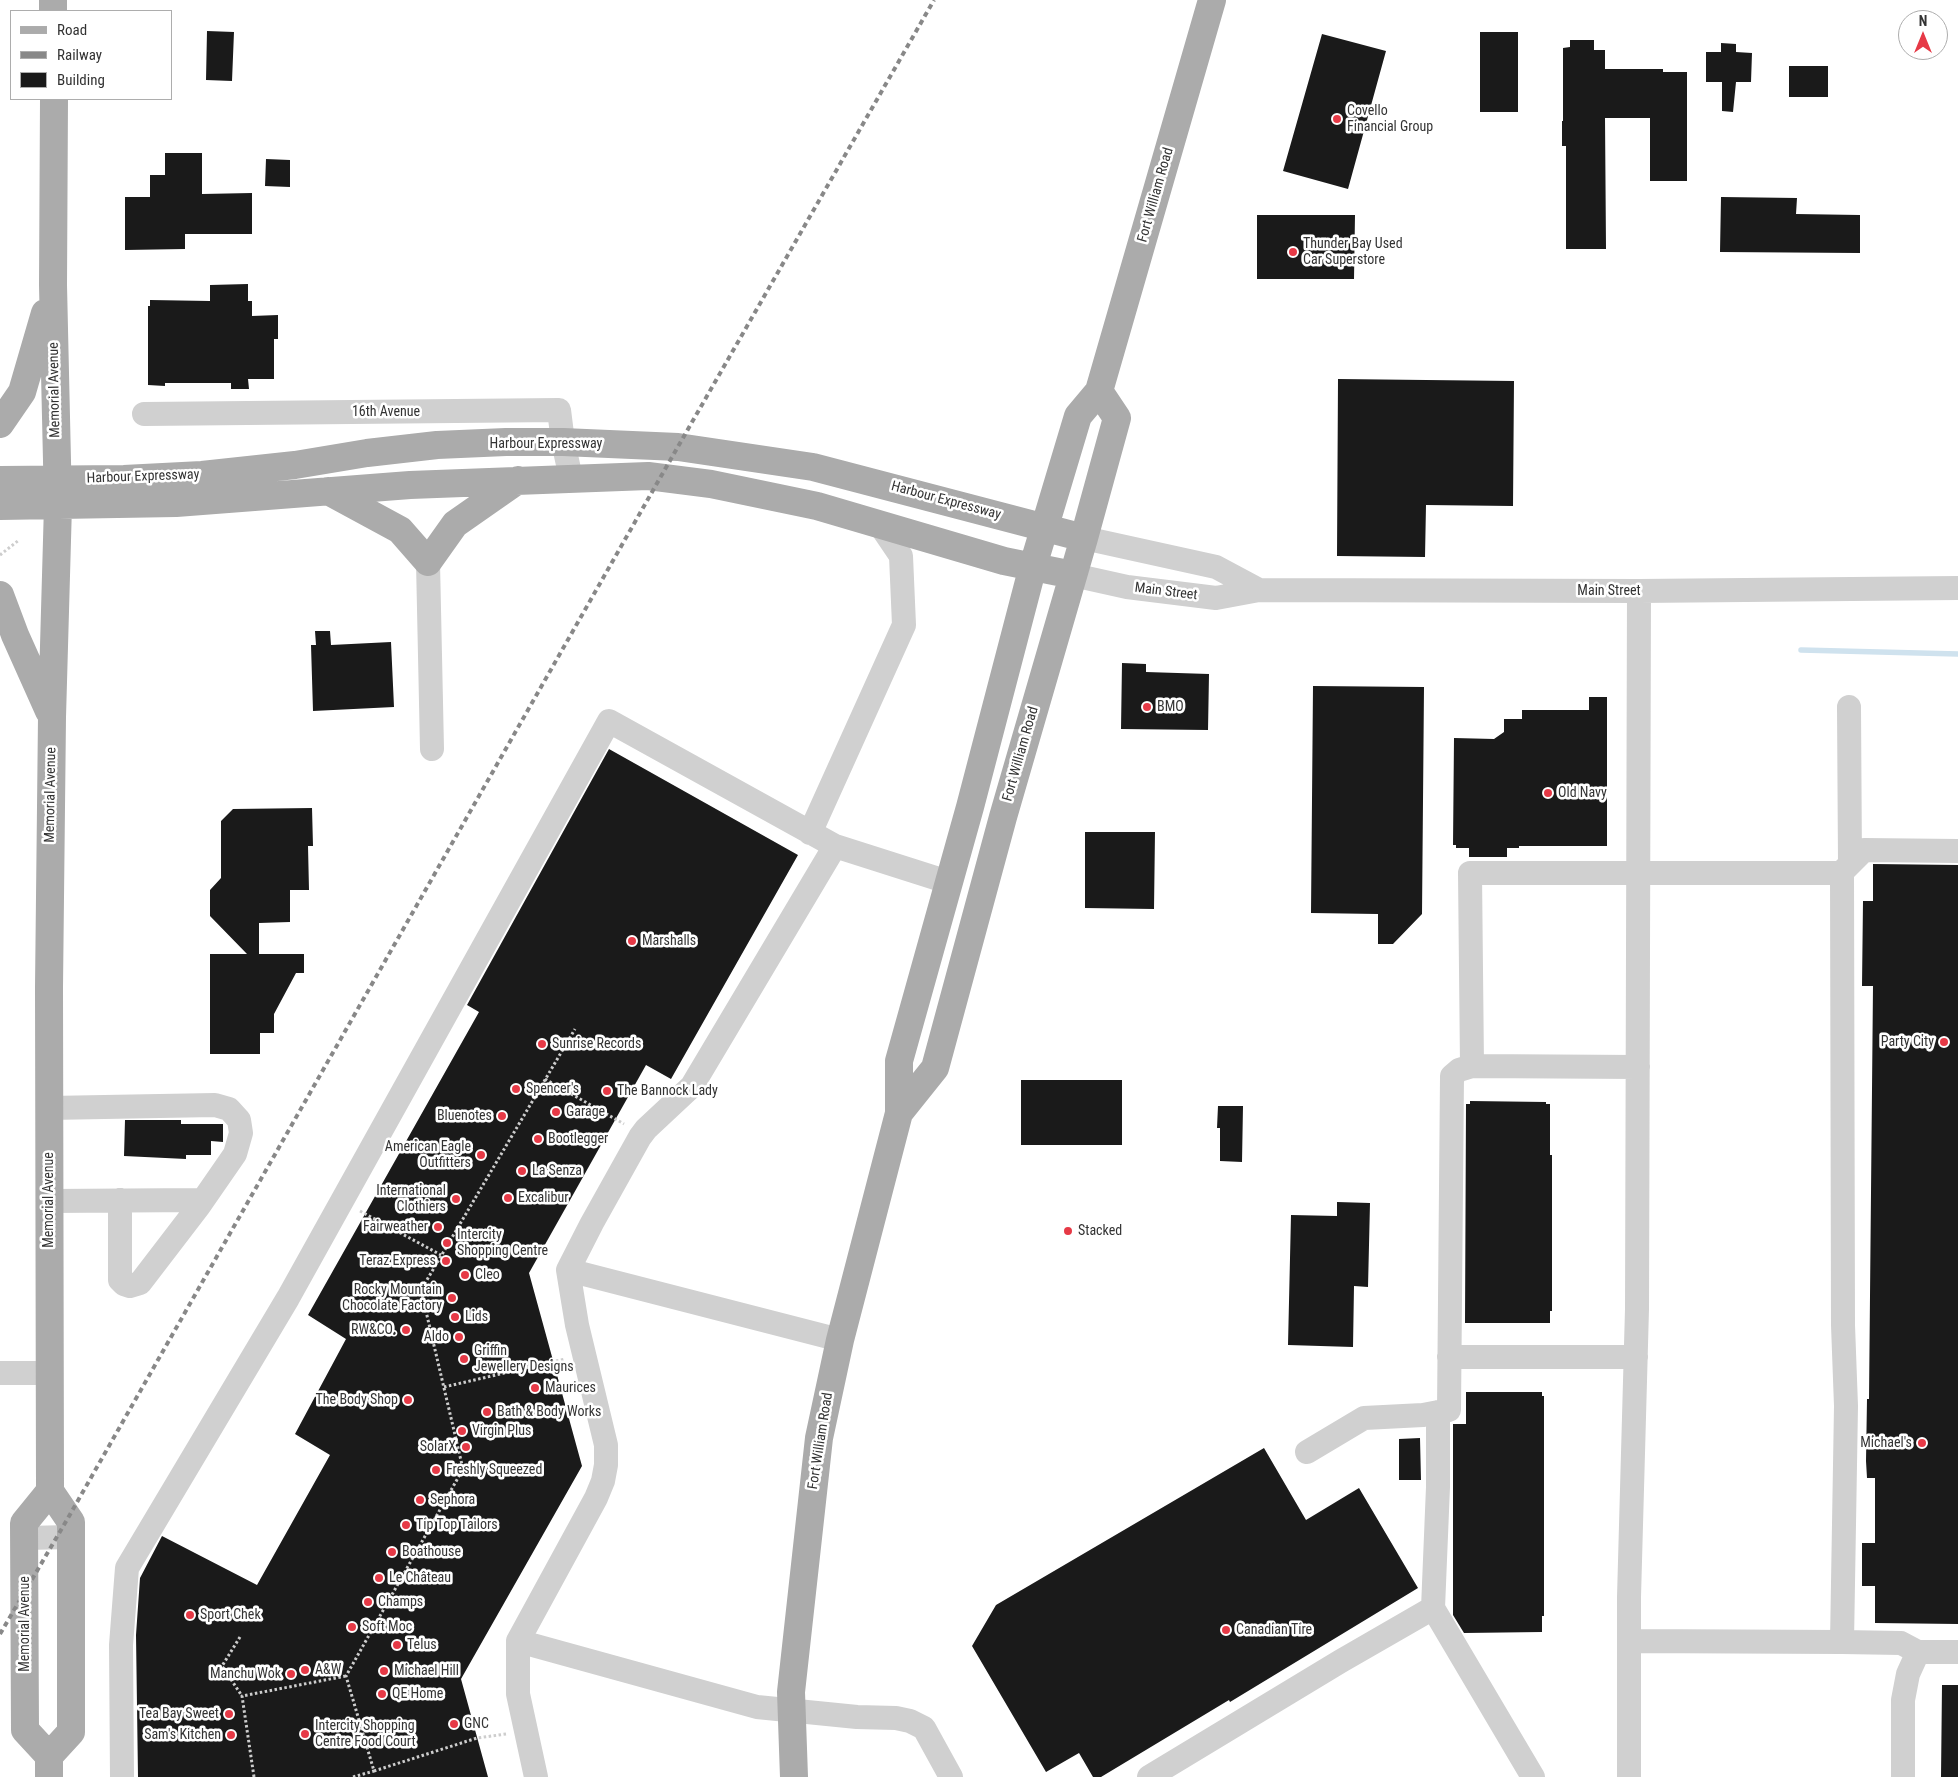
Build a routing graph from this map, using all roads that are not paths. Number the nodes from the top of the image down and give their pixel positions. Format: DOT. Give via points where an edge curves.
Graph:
graph roads {
  1 [pos="1212,0"];
  2 [pos="54,100"];
  3 [pos="53,285"];
  4 [pos="1100,391"];
  5 [pos="144,414"];
  6 [pos="0,424"];
  7 [pos="563,442"];
  8 [pos="571,478"];
  9 [pos="0,480"];
  10 [pos="518,480"];
  11 [pos="328,491"];
  12 [pos="57,492"];
  13 [pos="0,506"];
  14 [pos="880,525"];
  15 [pos="1046,527"];
  16 [pos="1084,538"];
  17 [pos="428,562"];
  18 [pos="1033,566"];
  19 [pos="1073,575"];
  20 [pos="1958,588"];
  21 [pos="1260,590"];
  22 [pos="1639,591"];
  23 [pos="0,595"];
  24 [pos="1849,707"];
  25 [pos="52,717"];
  26 [pos="432,749"];
  27 [pos="810,833"];
  28 [pos="836,846"];
  29 [pos="1958,851"];
  30 [pos="1846,868"];
  31 [pos="1638,873"];
  32 [pos="948,882"];
  33 [pos="1472,1066"];
  34 [pos="1638,1067"];
  35 [pos="49,1108"];
  36 [pos="899,1113"];
  37 [pos="120,1200"];
  38 [pos="202,1200"];
  39 [pos="50,1201"];
  40 [pos="568,1270"];
  41 [pos="840,1340"];
  42 [pos="1449,1357"];
  43 [pos="1636,1357"];
  44 [pos="0,1373"];
  45 [pos="49,1373"];
  46 [pos="1438,1412"];
  47 [pos="1307,1452"];
  48 [pos="50,1491"];
  49 [pos="71,1537"];
  50 [pos="25,1538"];
  51 [pos="1433,1608"];
  52 [pos="518,1641"];
  53 [pos="1629,1642"];
  54 [pos="1842,1642"];
  55 [pos="1918,1652"];
  56 [pos="1958,1652"];
  57 [pos="793,1711"];
  58 [pos="49,1766"];
  59 [pos="122,1777"];
  60 [pos="536,1777"];
  61 [pos="794,1777"];
  62 [pos="951,1777"];
  63 [pos="1149,1777"];
  64 [pos="1533,1777"];
  65 [pos="1629,1777"];
  66 [pos="1903,1777"];
  1 -- 4 [label="main road, Fort William Road"];
  2 -- 3 [label="main road, Memorial Avenue"];
  3 -- 6 [label="main road" via="22,392"];
  3 -- 12 [label="main road, Memorial Avenue"];
  4 -- 15 [label="main road, Fort William Road" via="1078,416"];
  4 -- 16 [label="main road, Fort William Road" via="1117,418"];
  5 -- 7 [label="street, 16th Avenue" via="559,410"];
  7 -- 8 [label="street, 16th Avenue"];
  7 -- 12 [label="main road, Harbour Expressway" via="438,445 295,465 124,479"];
  7 -- 15 [label="main road, Harbour Expressway" via="678,447 813,467"];
  8 -- 10 [label="main road, Harbour Expressway"];
  8 -- 14 [label="main road, Harbour Expressway" via="648,476 711,484 817,506"];
  9 -- 12 [label="main road, Harbour Expressway"];
  10 -- 11 [label="main road, Harbour Expressway"];
  10 -- 17 [label="main road" via="455,524"];
  11 -- 12 [label="main road, Harbour Expressway" via="176,503"];
  11 -- 17 [label="main road" via="400,530"];
  12 -- 13 [label="main road, Harbour Expressway"];
  12 -- 25 [label="main road, Memorial Avenue"];
  14 -- 18 [label="main road, Harbour Expressway"];
  14 -- 27 [label="street" via="901,556 904,625"];
  15 -- 16 [label="main road, Harbour Expressway"];
  15 -- 18 [label="main road, Fort William Road"];
  16 -- 19 [label="main road, Fort William Road"];
  16 -- 21 [label="street, Main Street" via="1216,567"];
  17 -- 26 [label="street"];
  18 -- 19 [label="main road, Harbour Expressway"];
  18 -- 32 [label="main road, Fort William Road"];
  19 -- 21 [label="street, Main Street" via="1127,587 1216,598"];
  19 -- 36 [label="main road, Fort William Road" via="935,1068"];
  20 -- 22 [label="street, Main Street"];
  21 -- 22 [label="street, Main Street"];
  22 -- 31 [label="street"];
  23 -- 25 [label="main road"];
  24 -- 30 [label="street"];
  25 -- 35 [label="main road, Memorial Avenue"];
  27 -- 28 [label="street"];
  27 -- 59 [label="street" via="609,721 288,1298 127,1568 121,1645"];
  28 -- 32 [label="street"];
  28 -- 40 [label="street" via="692,1086 640,1137"];
  29 -- 30 [label="street" via="1864,850"];
  30 -- 31 [label="street"];
  30 -- 54 [label="street" via="1843,1325 1846,1406"];
  31 -- 33 [label="street" via="1470,873"];
  31 -- 34 [label="street"];
  32 -- 36 [label="main road, Fort William Road" via="898,1061"];
  33 -- 34 [label="street"];
  33 -- 42 [label="street" via="1452,1076 1451,1086"];
  34 -- 43 [label="street"];
  35 -- 38 [label="street" via="215,1105 229,1109 239,1120 241,1133 235,1154"];
  35 -- 39 [label="main road, Memorial Avenue"];
  36 -- 41 [label="main road, Fort William Road"];
  37 -- 38 [label="street"];
  37 -- 38 [label="street" via="120,1280 130,1286 140,1283"];
  37 -- 39 [label="street"];
  39 -- 45 [label="main road, Memorial Avenue"];
  40 -- 41 [label="street"];
  40 -- 52 [label="street" via="606,1446 603,1481"];
  41 -- 57 [label="main road, Fort William Road" via="819,1438 791,1692"];
  42 -- 43 [label="street"];
  42 -- 46 [label="street" via="1449,1410"];
  43 -- 53 [label="street"];
  44 -- 45 [label="street"];
  45 -- 48 [label="main road, Memorial Avenue"];
  46 -- 47 [label="street" via="1364,1418"];
  46 -- 51 [label="street"];
  48 -- 49 [label="main road, Memorial Avenue" via="71,1522"];
  48 -- 50 [label="main road, Memorial Avenue" via="24,1524"];
  49 -- 50 [label="street"];
  49 -- 58 [label="main road, Memorial Avenue" via="71,1732"];
  50 -- 58 [label="main road, Memorial Avenue" via="25,1730"];
  51 -- 63 [label="street"];
  51 -- 64 [label="street"];
  52 -- 57 [label="street" via="757,1706"];
  52 -- 60 [label="street" via="518,1694"];
  53 -- 54 [label="street"];
  53 -- 65 [label="street"];
  54 -- 55 [label="street" via="1901,1643"];
  55 -- 56 [label="street"];
  55 -- 66 [label="street" via="1908,1674 1903,1700"];
  57 -- 61 [label="main road, Fort William Road"];
  57 -- 62 [label="street" via="910,1721 924,1728"];
}
